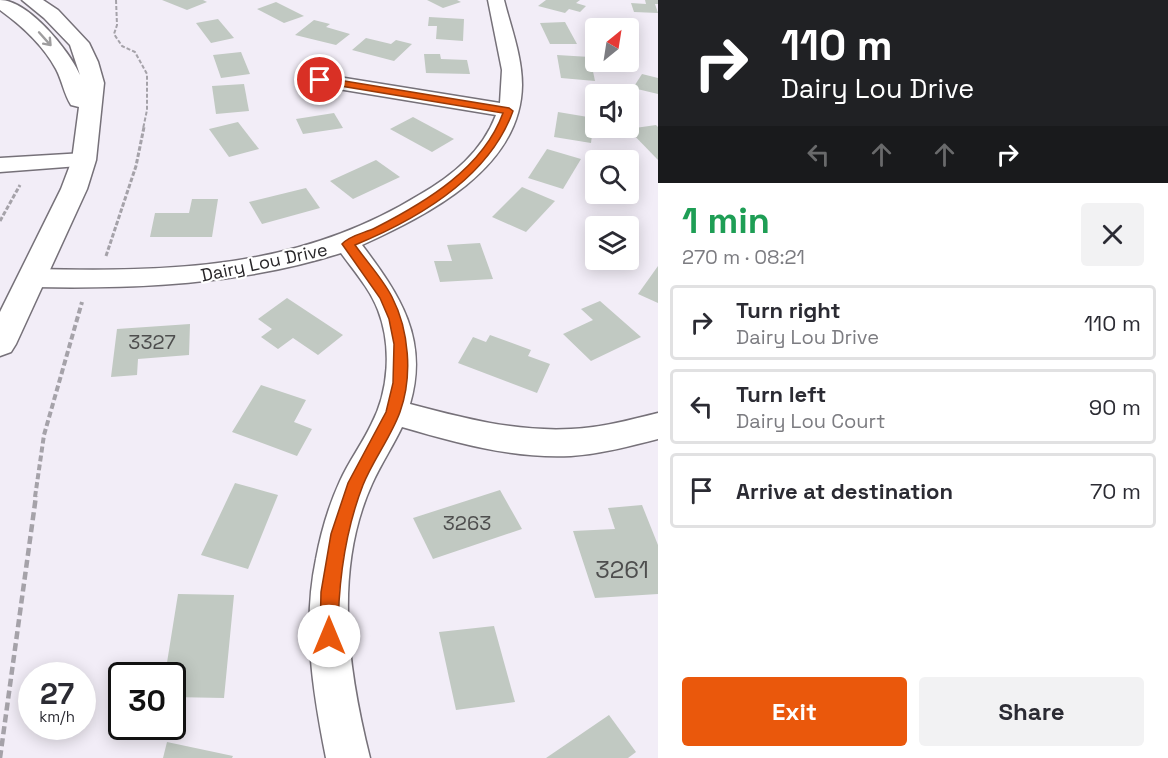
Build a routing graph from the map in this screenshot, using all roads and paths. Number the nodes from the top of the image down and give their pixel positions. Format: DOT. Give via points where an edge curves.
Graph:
graph roads {
  1 [pos="31,0"];
  2 [pos="116,0"];
  3 [pos="496,0"];
  4 [pos="0,1"];
  5 [pos="320,80"];
  6 [pos="509,111"];
  7 [pos="89,128"];
  8 [pos="84,160"];
  9 [pos="36,163"];
  10 [pos="0,165"];
  11 [pos="0,221"];
  12 [pos="348,244"];
  13 [pos="32,278"];
  14 [pos="75,279"];
  15 [pos="0,344"];
  16 [pos="393,412"];
  17 [pos="658,426"];
  18 [pos="0,758"];
  19 [pos="348,758"];
  1 -- 7 [label="main road" via="66,28 88,62 93,83"];
  2 -- 14 [label="path" via="114,34 122,46 135,52 147,74 147,110 136,166 104,261 85,260"];
  3 -- 6 [label="street, Dairy Lou Drive" via="513,79"];
  4 -- 7 [label="main road, one-way" via="43,36 59,56 76,85"];
  5 -- 6 [label="street"];
  6 -- 12 [label="street, Dairy Lou Drive" via="489,149 458,181 407,215"];
  7 -- 8 [label="main road"];
  8 -- 9 [label="street"];
  8 -- 13 [label="main road"];
  9 -- 10 [label="street"];
  9 -- 11 [label="path" via="33,172 16,188"];
  12 -- 14 [label="street, Dairy Lou Drive" via="284,261 187,277"];
  12 -- 16 [label="street" via="386,297 395,319 400,344 400,383"];
  13 -- 14 [label="street, Dairy Lou Drive"];
  13 -- 15 [label="main road"];
  14 -- 18 [label="path" via="67,297 83,298 44,435"];
  16 -- 17 [label="street" via="468,433 523,442 612,438"];
  16 -- 19 [label="street" via="356,483 339,534 329,592 329,659"];
}
